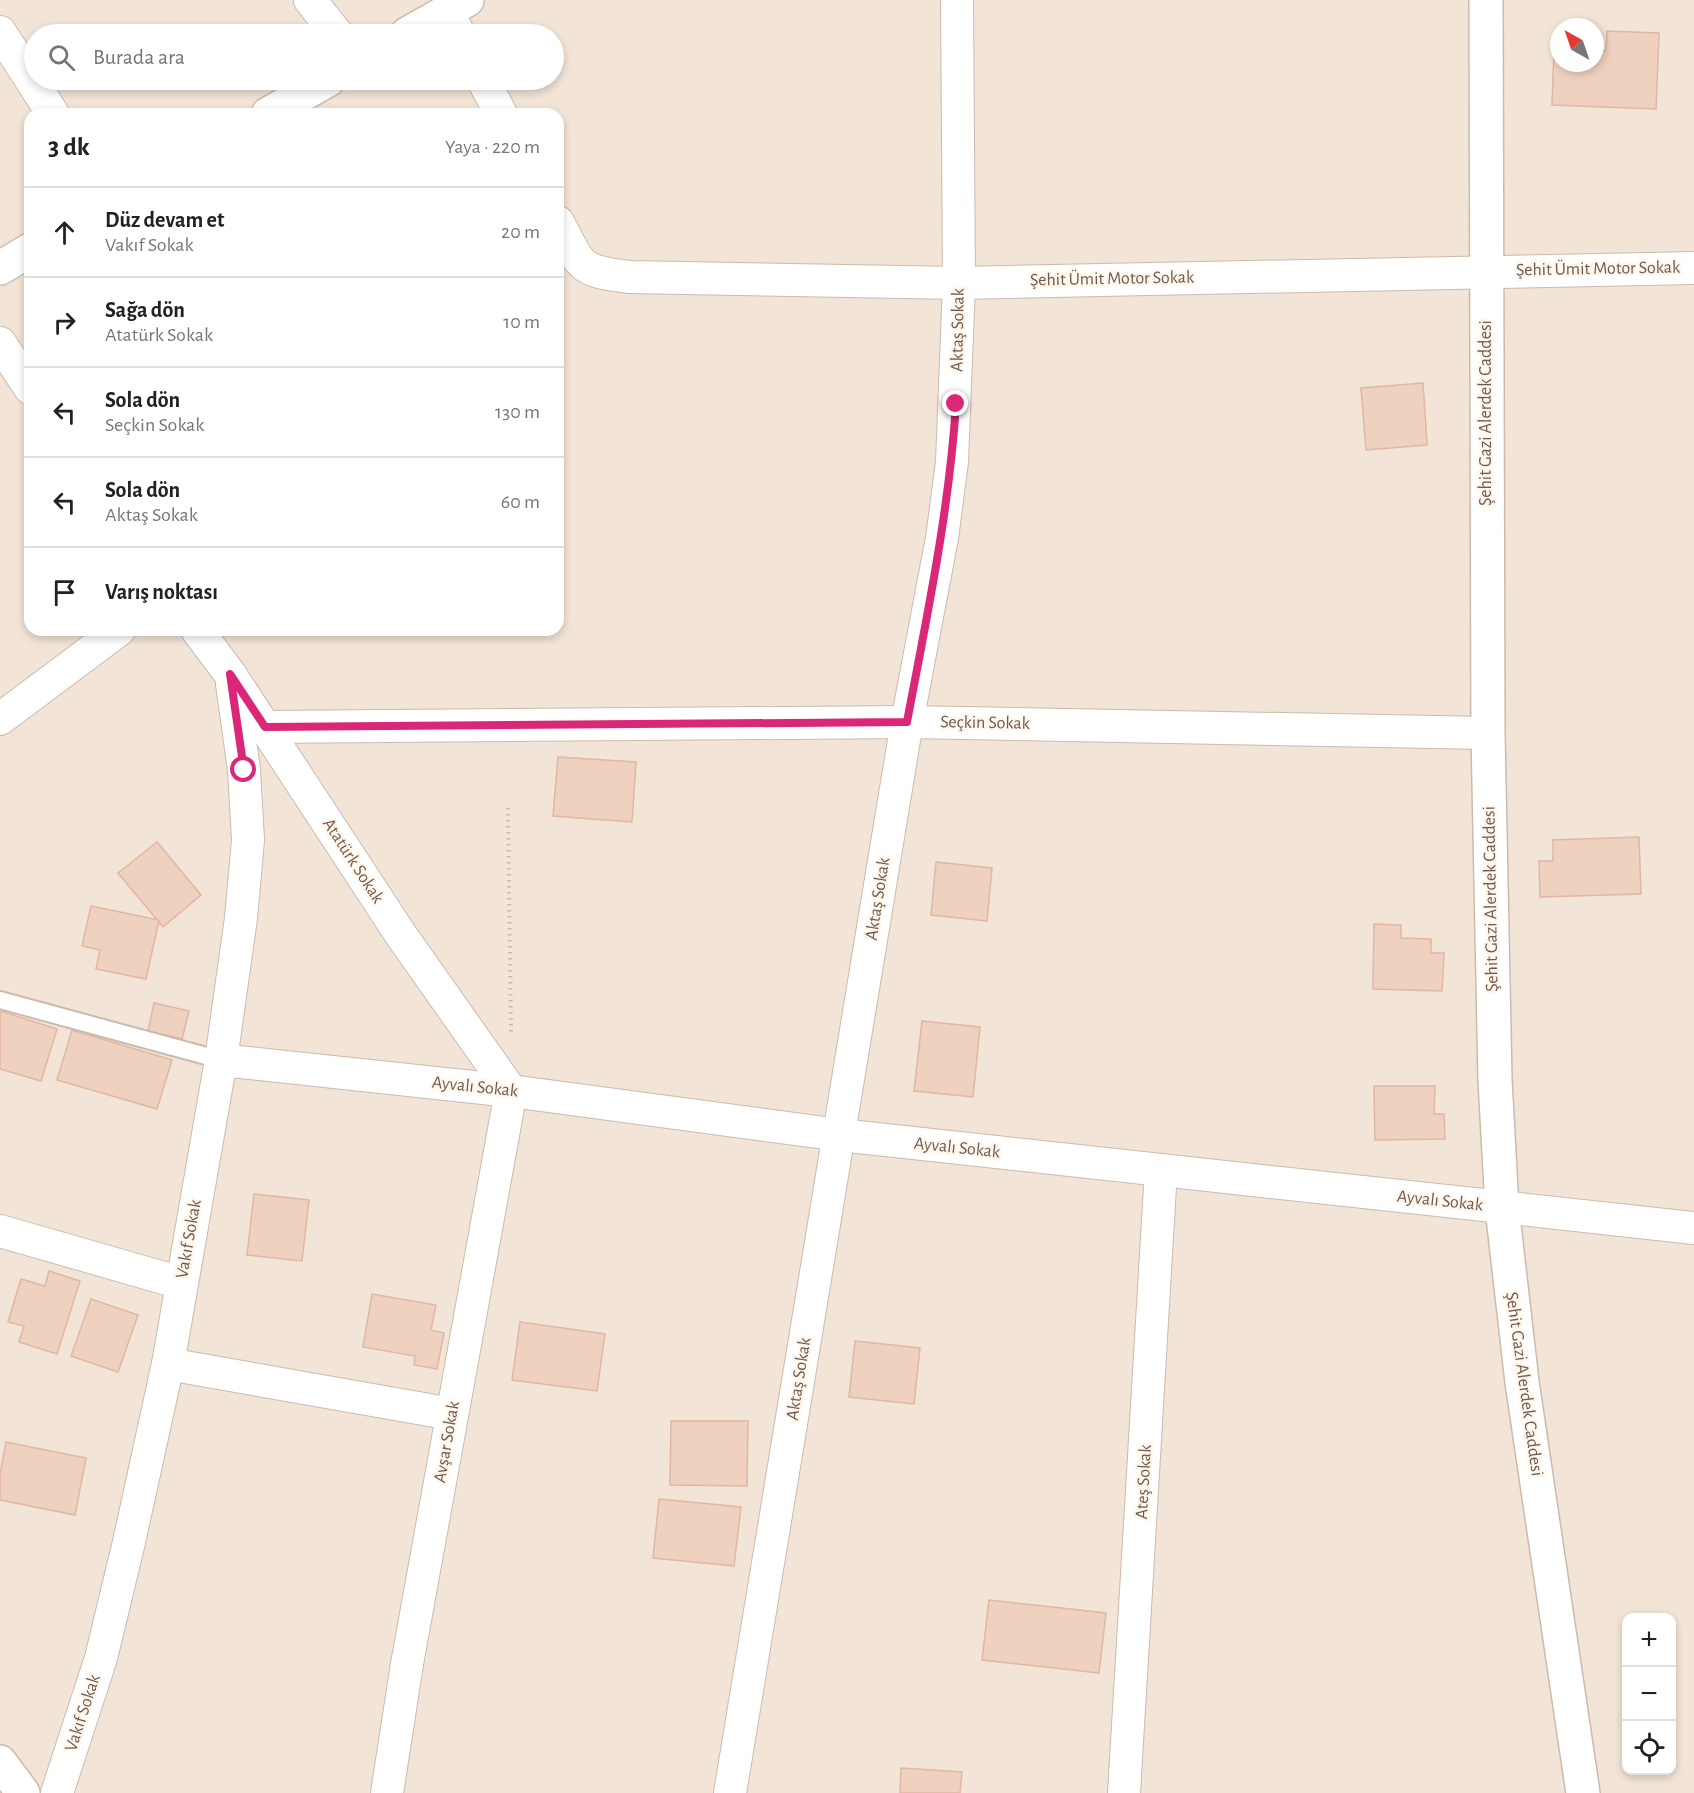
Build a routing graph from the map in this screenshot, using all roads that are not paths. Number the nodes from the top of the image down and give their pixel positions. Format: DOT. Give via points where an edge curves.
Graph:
graph roads {
  1 [pos="310,0"];
  2 [pos="957,0"];
  3 [pos="1486,0"];
  4 [pos="458,16"];
  5 [pos="329,24"];
  6 [pos="435,24"];
  7 [pos="0,32"];
  8 [pos="24,69"];
  9 [pos="37,90"];
  10 [pos="310,90"];
  11 [pos="488,90"];
  12 [pos="49,108"];
  13 [pos="279,108"];
  14 [pos="498,108"];
  15 [pos="564,233"];
  16 [pos="24,254"];
  17 [pos="0,268"];
  18 [pos="1694,268"];
  19 [pos="1485,270"];
  20 [pos="959,283"];
  21 [pos="0,343"];
  22 [pos="24,379"];
  23 [pos="111,636"];
  24 [pos="202,636"];
  25 [pos="230,674"];
  26 [pos="0,719"];
  27 [pos="907,722"];
  28 [pos="265,727"];
  29 [pos="1488,733"];
  30 [pos="0,1000"];
  31 [pos="221,1060"];
  32 [pos="511,1091"];
  33 [pos="840,1135"];
  34 [pos="1161,1170"];
  35 [pos="1502,1208"];
  36 [pos="1694,1228"];
  37 [pos="0,1231"];
  38 [pos="181,1283"];
  39 [pos="168,1364"];
  40 [pos="452,1414"];
  41 [pos="0,1762"];
  42 [pos="23,1793"];
  43 [pos="57,1793"];
  44 [pos="387,1793"];
  45 [pos="730,1793"];
  46 [pos="1124,1793"];
  47 [pos="1583,1793"];
  1 -- 5 [label="street"];
  2 -- 20 [label="street, Aktaş Sokak"];
  3 -- 19 [label="street, Şehit Gazi Alerdek Caddesi"];
  4 -- 6 [label="street"];
  7 -- 8 [label="street"];
  9 -- 12 [label="street"];
  10 -- 13 [label="street"];
  11 -- 14 [label="street"];
  15 -- 20 [label="street, Şehit Ümit Motor Sokak" via="587,270 630,278"];
  16 -- 17 [label="street"];
  18 -- 19 [label="street, Şehit Ümit Motor Sokak"];
  19 -- 20 [label="street, Şehit Ümit Motor Sokak"];
  19 -- 29 [label="street, Şehit Gazi Alerdek Caddesi"];
  20 -- 27 [label="street, Aktaş Sokak" via="952,462 942,538"];
  21 -- 22 [label="street"];
  23 -- 26 [label="street"];
  24 -- 25 [label="street, Atatürk Sokak"];
  25 -- 28 [label="street, Atatürk Sokak"];
  25 -- 31 [label="street, Vakıf Sokak" via="244,770 248,840"];
  27 -- 28 [label="street, Seçkin Sokak"];
  27 -- 29 [label="street, Seçkin Sokak"];
  27 -- 33 [label="street, Aktaş Sokak"];
  28 -- 32 [label="street, Atatürk Sokak" via="401,935"];
  29 -- 35 [label="street, Şehit Gazi Alerdek Caddesi" via="1495,1080"];
  30 -- 31 [label="lane"];
  31 -- 32 [label="street, Ayvalı Sokak"];
  31 -- 38 [label="street, Vakıf Sokak"];
  32 -- 33 [label="street, Ayvalı Sokak"];
  32 -- 40 [label="street, Avşar Sokak"];
  33 -- 34 [label="street, Ayvalı Sokak"];
  33 -- 45 [label="street, Aktaş Sokak"];
  34 -- 35 [label="street, Ayvalı Sokak"];
  34 -- 46 [label="street, Ateş Sokak"];
  35 -- 36 [label="street, Ayvalı Sokak"];
  35 -- 47 [label="street, Şehit Gazi Alerdek Caddesi" via="1522,1382"];
  37 -- 38 [label="street"];
  38 -- 39 [label="street, Vakıf Sokak"];
  39 -- 40 [label="street"];
  39 -- 43 [label="street, Vakıf Sokak" via="101,1658"];
  40 -- 44 [label="street, Avşar Sokak"];
  41 -- 42 [label="street"];
}
